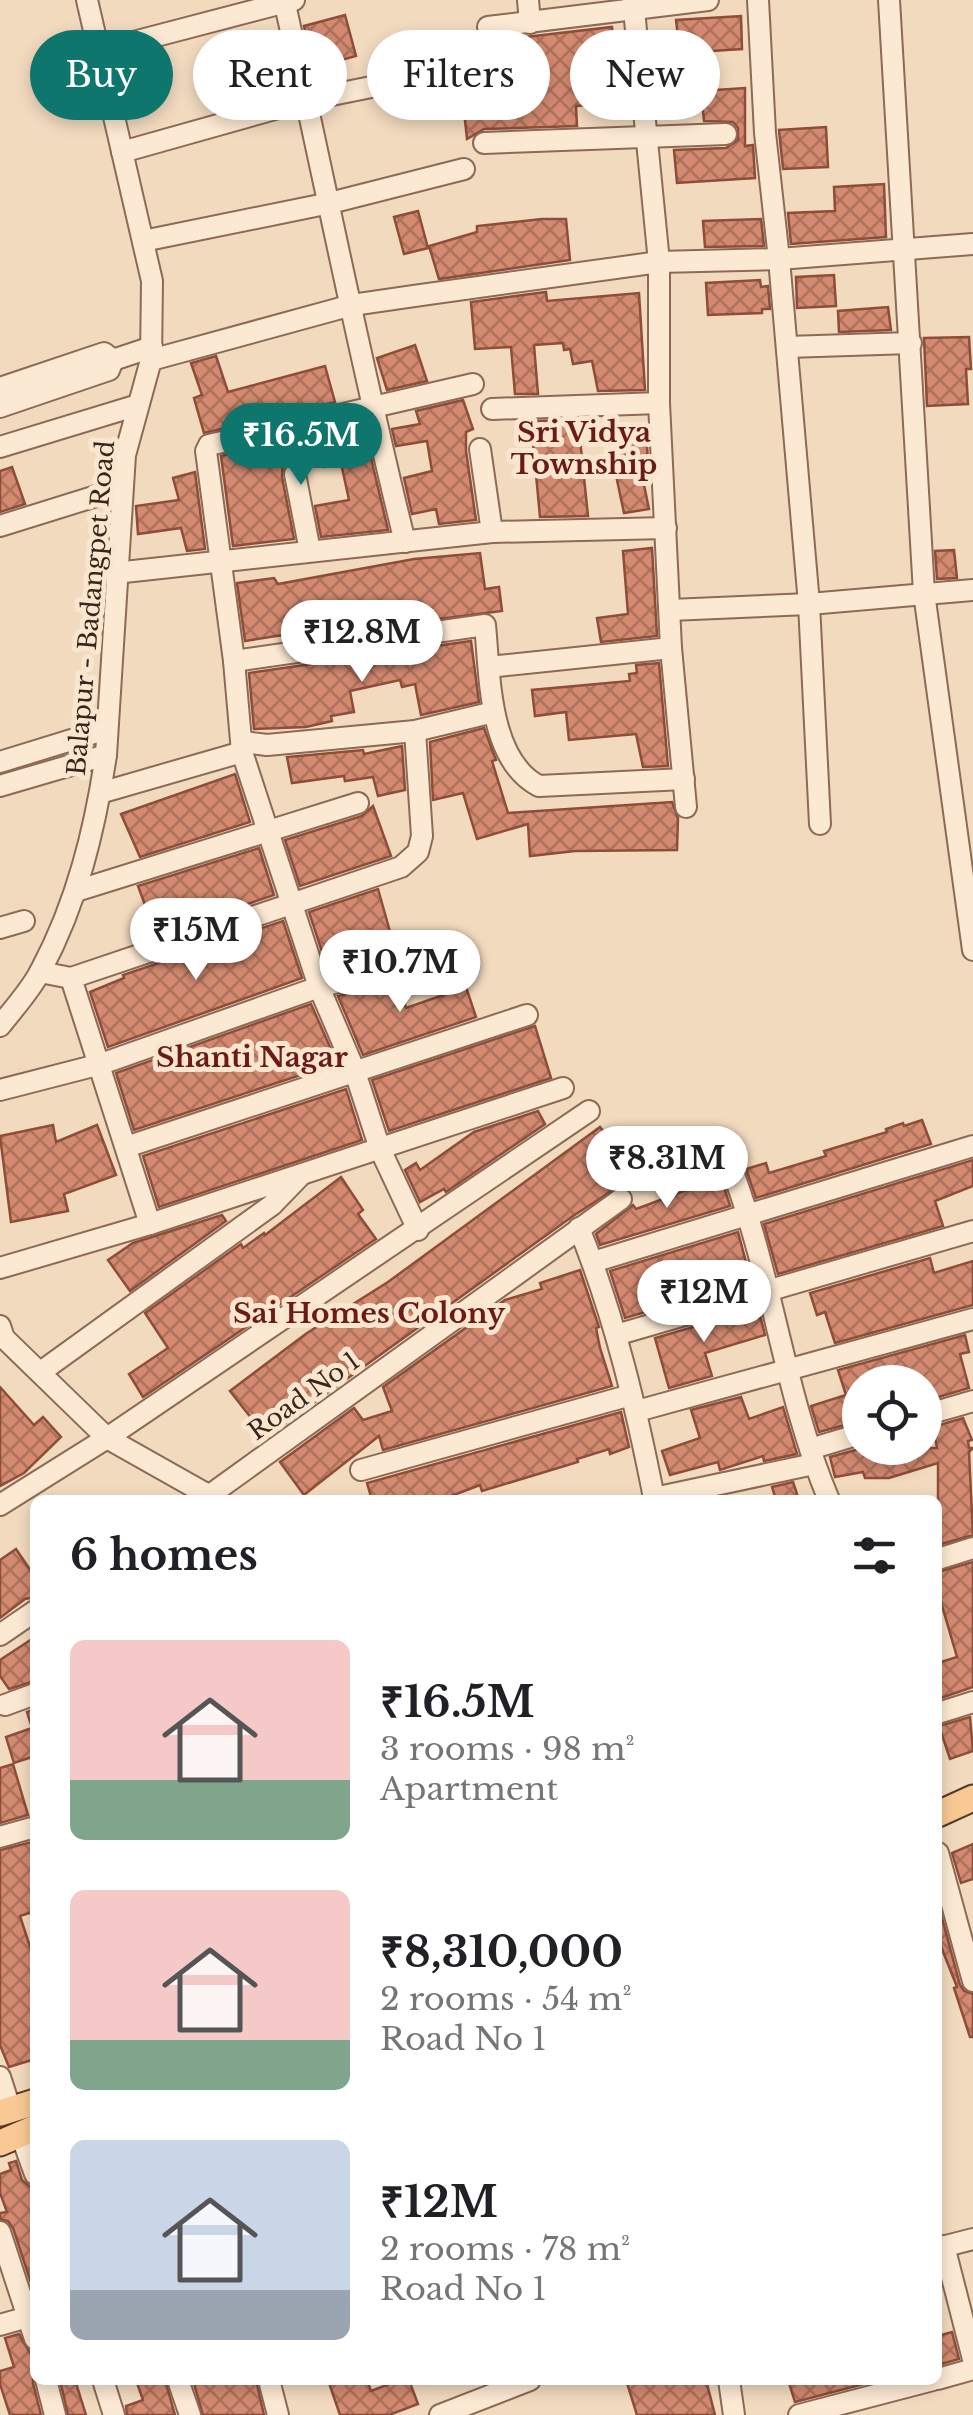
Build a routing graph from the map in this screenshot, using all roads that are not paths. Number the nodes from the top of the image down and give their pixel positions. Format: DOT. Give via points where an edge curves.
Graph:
graph roads {
  1 [pos="87,0"];
  2 [pos="528,0"];
  3 [pos="708,0"];
  4 [pos="758,0"];
  5 [pos="889,0"];
  6 [pos="288,1"];
  7 [pos="634,5"];
  8 [pos="530,23"];
  9 [pos="488,27"];
  10 [pos="94,30"];
  11 [pos="294,30"];
  12 [pos="173,31"];
  13 [pos="115,120"];
  14 [pos="236,120"];
  15 [pos="311,120"];
  16 [pos="726,134"];
  17 [pos="648,136"];
  18 [pos="484,143"];
  19 [pos="122,152"];
  20 [pos="464,169"];
  21 [pos="330,204"];
  22 [pos="143,241"];
  23 [pos="973,244"];
  24 [pos="906,249"];
  25 [pos="780,259"];
  26 [pos="658,262"];
  27 [pos="352,306"];
  28 [pos="911,343"];
  29 [pos="787,347"];
  30 [pos="152,354"];
  31 [pos="114,360"];
  32 [pos="474,384"];
  33 [pos="0,388"];
  34 [pos="659,403"];
  35 [pos="138,405"];
  36 [pos="0,407"];
  37 [pos="372,409"];
  38 [pos="492,409"];
  39 [pos="0,447"];
  40 [pos="480,449"];
  41 [pos="296,474"];
  42 [pos="122,488"];
  43 [pos="0,526"];
  44 [pos="666,528"];
  45 [pos="492,532"];
  46 [pos="405,542"];
  47 [pos="310,551"];
  48 [pos="222,564"];
  49 [pos="115,573"];
  50 [pos="973,590"];
  51 [pos="924,593"];
  52 [pos="808,604"];
  53 [pos="670,610"];
  54 [pos="671,648"];
  55 [pos="234,661"];
  56 [pos="489,667"];
  57 [pos="494,712"];
  58 [pos="107,728"];
  59 [pos="414,731"];
  60 [pos="243,747"];
  61 [pos="106,754"];
  62 [pos="0,762"];
  63 [pos="684,780"];
  64 [pos="0,786"];
  65 [pos="100,793"];
  66 [pos="358,803"];
  67 [pos="686,807"];
  68 [pos="965,819"];
  69 [pos="820,824"];
  70 [pos="267,832"];
  71 [pos="76,891"];
  72 [pos="294,904"];
  73 [pos="24,921"];
  74 [pos="0,928"];
  75 [pos="973,950"];
  76 [pos="404,965"];
  77 [pos="40,972"];
  78 [pos="72,978"];
  79 [pos="319,987"];
  80 [pos="527,1015"];
  81 [pos="0,1026"];
  82 [pos="101,1064"];
  83 [pos="354,1069"];
  84 [pos="563,1088"];
  85 [pos="0,1090"];
  86 [pos="589,1111"];
  87 [pos="973,1146"];
  88 [pos="126,1147"];
  89 [pos="380,1149"];
  90 [pos="734,1175"];
  91 [pos="300,1176"];
  92 [pos="621,1198"];
  93 [pos="748,1214"];
  94 [pos="150,1224"];
  95 [pos="579,1228"];
  96 [pos="418,1230"];
  97 [pos="973,1232"];
  98 [pos="593,1262"];
  99 [pos="0,1268"];
  100 [pos="771,1292"];
  101 [pos="973,1319"];
  102 [pos="2,1335"];
  103 [pos="616,1336"];
  104 [pos="788,1370"];
  105 [pos="42,1371"];
  106 [pos="973,1401"];
  107 [pos="634,1403"];
  108 [pos="942,1410"];
  109 [pos="107,1438"];
  110 [pos="842,1443"];
  111 [pos="812,1457"];
  112 [pos="361,1470"];
  113 [pos="205,1495"];
  114 [pos="214,1495"];
  115 [pos="649,1495"];
  116 [pos="665,1495"];
  117 [pos="827,1495"];
  118 [pos="0,1505"];
  119 [pos="973,1548"];
  120 [pos="942,1558"];
  121 [pos="30,1615"];
  122 [pos="0,1634"];
  123 [pos="30,1696"];
  124 [pos="973,1702"];
  125 [pos="5,1705"];
  126 [pos="942,1711"];
  127 [pos="973,1798"];
  128 [pos="942,1812"];
  129 [pos="973,1814"];
  130 [pos="942,1827"];
  131 [pos="30,1828"];
  132 [pos="0,1837"];
  133 [pos="942,1868"];
  134 [pos="973,1981"];
  135 [pos="0,2077"];
  136 [pos="17,2121"];
  137 [pos="30,2159"];
  138 [pos="0,2232"];
  139 [pos="973,2238"];
  140 [pos="942,2247"];
  141 [pos="942,2250"];
  142 [pos="30,2311"];
  143 [pos="30,2317"];
  144 [pos="0,2325"];
  145 [pos="973,2359"];
  146 [pos="973,2370"];
  147 [pos="942,2377"];
  148 [pos="47,2385"];
  149 [pos="105,2385"];
  150 [pos="180,2385"];
  151 [pos="270,2385"];
  152 [pos="524,2385"];
  153 [pos="731,2385"];
  154 [pos="912,2385"];
  155 [pos="497,2406"];
  156 [pos="55,2415"];
  157 [pos="114,2415"];
  158 [pos="190,2415"];
  159 [pos="278,2415"];
  160 [pos="440,2415"];
  161 [pos="734,2415"];
  162 [pos="800,2415"];
  1 -- 10 [label="street, Balapur - Badangpet Road"];
  2 -- 8 [label="street"];
  3 -- 7 [label="street"];
  4 -- 25 [label="street"];
  5 -- 24 [label="street"];
  6 -- 11 [label="street"];
  6 -- 12 [label="street"];
  7 -- 8 [label="street"];
  7 -- 17 [label="street"];
  8 -- 9 [label="street"];
  13 -- 19 [label="street, Balapur - Badangpet Road"];
  14 -- 19 [label="street"];
  15 -- 21 [label="street"];
  16 -- 17 [label="street"];
  17 -- 18 [label="street"];
  17 -- 26 [label="street"];
  19 -- 22 [label="street, Balapur - Badangpet Road"];
  20 -- 21 [label="street"];
  21 -- 22 [label="street"];
  21 -- 27 [label="street"];
  22 -- 30 [label="street, Balapur - Badangpet Road" via="152,281"];
  23 -- 24 [label="street"];
  24 -- 25 [label="street"];
  24 -- 28 [label="street"];
  25 -- 26 [label="street"];
  25 -- 29 [label="street"];
  26 -- 27 [label="street"];
  26 -- 34 [label="street"];
  27 -- 30 [label="street"];
  27 -- 37 [label="street"];
  28 -- 29 [label="street"];
  28 -- 51 [label="street"];
  29 -- 52 [label="street"];
  30 -- 31 [label="street"];
  30 -- 35 [label="street, Balapur - Badangpet Road"];
  31 -- 33 [label="street" via="104,353"];
  31 -- 36 [label="street" via="109,370"];
  32 -- 37 [label="street"];
  34 -- 38 [label="street"];
  34 -- 44 [label="street"];
  35 -- 39 [label="street"];
  35 -- 42 [label="street, Balapur - Badangpet Road"];
  37 -- 46 [label="street"];
  37 -- 48 [label="street" via="206,446"];
  40 -- 45 [label="street"];
  41 -- 47 [label="street"];
  42 -- 43 [label="street"];
  42 -- 49 [label="street, Balapur - Badangpet Road"];
  44 -- 45 [label="street"];
  44 -- 53 [label="street"];
  45 -- 46 [label="street"];
  46 -- 47 [label="street"];
  47 -- 48 [label="street"];
  48 -- 49 [label="street"];
  48 -- 55 [label="street"];
  49 -- 58 [label="street, Balapur - Badangpet Road"];
  50 -- 51 [label="street"];
  51 -- 52 [label="street"];
  51 -- 68 [label="street"];
  52 -- 53 [label="street"];
  52 -- 69 [label="street"];
  53 -- 54 [label="street"];
  54 -- 56 [label="street"];
  54 -- 63 [label="street"];
  55 -- 56 [label="street" via="485,625"];
  55 -- 60 [label="street"];
  56 -- 57 [label="street"];
  57 -- 59 [label="street"];
  57 -- 63 [label="street" via="509,752 539,786"];
  58 -- 61 [label="street, Balapur - Badangpet Road"];
  58 -- 62 [label="street"];
  59 -- 60 [label="street"];
  59 -- 72 [label="street" via="418,852 402,867"];
  60 -- 65 [label="street"];
  60 -- 70 [label="street"];
  61 -- 64 [label="street"];
  61 -- 65 [label="street, Balapur - Badangpet Road"];
  63 -- 67 [label="street"];
  65 -- 71 [label="street, Balapur - Badangpet Road"];
  66 -- 70 [label="street"];
  68 -- 75 [label="street"];
  70 -- 71 [label="street"];
  70 -- 72 [label="street"];
  71 -- 77 [label="street, Balapur - Badangpet Road"];
  72 -- 78 [label="street"];
  72 -- 79 [label="street"];
  73 -- 74 [label="street"];
  76 -- 79 [label="street"];
  77 -- 78 [label="street"];
  77 -- 81 [label="street, Balapur - Badangpet Road"];
  78 -- 82 [label="street"];
  79 -- 82 [label="street"];
  79 -- 83 [label="street"];
  80 -- 83 [label="street"];
  82 -- 85 [label="street"];
  82 -- 88 [label="street"];
  83 -- 88 [label="street"];
  83 -- 89 [label="street"];
  84 -- 89 [label="street"];
  86 -- 96 [label="street"];
  87 -- 93 [label="street"];
  88 -- 94 [label="street"];
  89 -- 91 [label="street"];
  89 -- 96 [label="street"];
  90 -- 93 [label="street"];
  91 -- 94 [label="street"];
  91 -- 105 [label="street" via="272,1205"];
  92 -- 95 [label="street, Road No 1"];
  93 -- 98 [label="street"];
  93 -- 100 [label="street"];
  94 -- 99 [label="street"];
  95 -- 98 [label="street"];
  95 -- 114 [label="street, Road No 1"];
  96 -- 109 [label="street"];
  97 -- 100 [label="street"];
  98 -- 103 [label="street"];
  100 -- 103 [label="street"];
  100 -- 104 [label="street"];
  101 -- 104 [label="street"];
  102 -- 105 [label="street"];
  103 -- 107 [label="street"];
  104 -- 107 [label="street"];
  104 -- 111 [label="street"];
  105 -- 109 [label="street"];
  106 -- 108 [label="street"];
  107 -- 112 [label="street"];
  107 -- 115 [label="street"];
  109 -- 113 [label="street"];
  109 -- 118 [label="street"];
  110 -- 111 [label="street"];
  111 -- 116 [label="street"];
  111 -- 117 [label="street"];
  119 -- 120 [label="street"];
  121 -- 122 [label="street"];
  123 -- 125 [label="street"];
  124 -- 126 [label="street"];
  127 -- 128 [label="main road"];
  129 -- 130 [label="main road"];
  131 -- 132 [label="street"];
  133 -- 134 [label="street"];
  135 -- 136 [label="street"];
  136 -- 137 [label="street"];
  138 -- 142 [label="street"];
  139 -- 140 [label="street"];
  141 -- 145 [label="street"];
  143 -- 144 [label="street"];
  146 -- 147 [label="street"];
  148 -- 156 [label="street"];
  149 -- 157 [label="street"];
  150 -- 158 [label="street"];
  151 -- 159 [label="street"];
  152 -- 155 [label="street"];
  153 -- 161 [label="street"];
  154 -- 162 [label="street"];
  155 -- 160 [label="street"];
}
